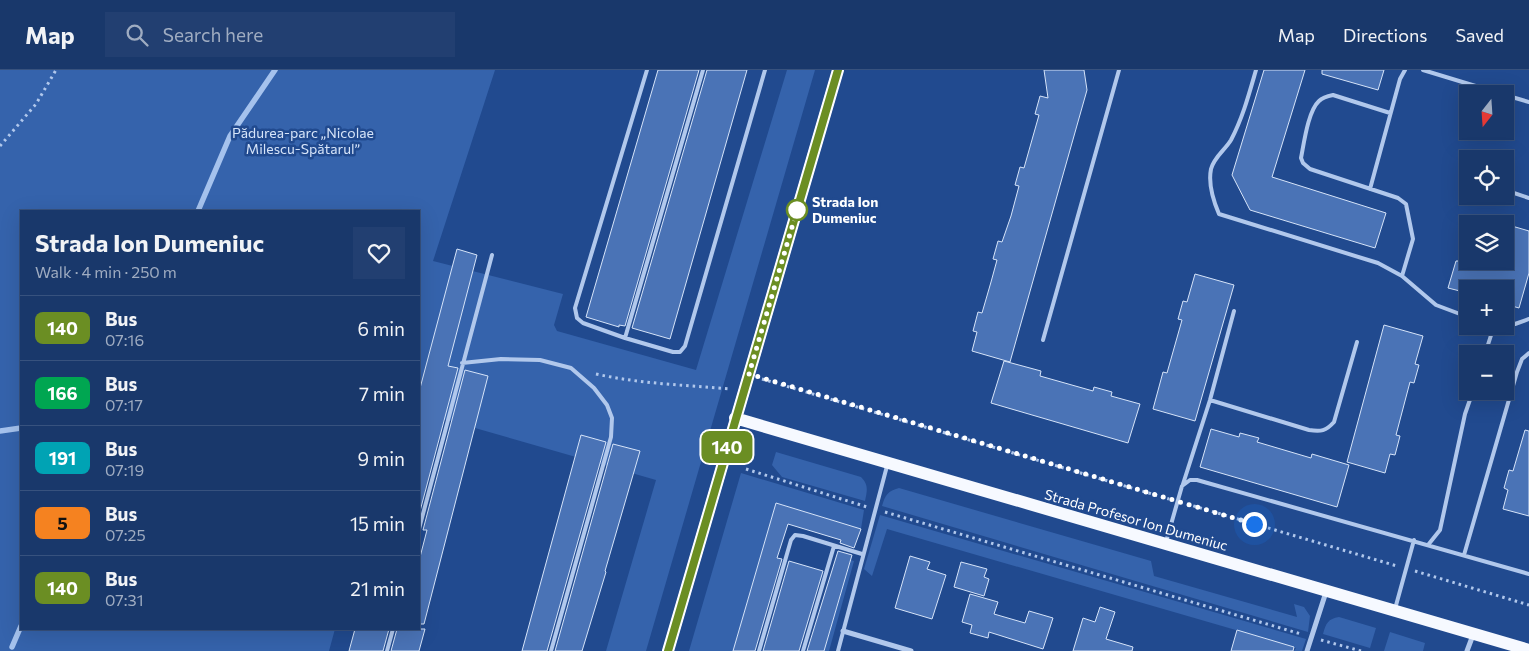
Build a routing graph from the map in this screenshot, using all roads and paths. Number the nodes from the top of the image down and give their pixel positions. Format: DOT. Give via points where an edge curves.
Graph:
graph roads {
  1 [pos="56,70"];
  2 [pos="646,70"];
  3 [pos="703,70"];
  4 [pos="765,70"];
  5 [pos="838,70"];
  6 [pos="1119,70"];
  7 [pos="1256,70"];
  8 [pos="1405,70"];
  9 [pos="1423,70"];
  10 [pos="1473,85"];
  11 [pos="1514,97"];
  12 [pos="1529,102"];
  13 [pos="1390,113"];
  14 [pos="0,146"];
  15 [pos="1370,188"];
  16 [pos="1514,193"];
  17 [pos="1529,198"];
  18 [pos="492,255"];
  19 [pos="1402,276"];
  20 [pos="1234,311"];
  21 [pos="1459,314"];
  22 [pos="1529,319"];
  23 [pos="1514,324"];
  24 [pos="625,338"];
  25 [pos="1043,340"];
  26 [pos="1357,342"];
  27 [pos="1529,353"];
  28 [pos="462,363"];
  29 [pos="571,368"];
  30 [pos="749,374"];
  31 [pos="744,391"];
  32 [pos="1210,400"];
  33 [pos="1469,400"];
  34 [pos="735,418"];
  35 [pos="888,464"];
  36 [pos="746,469"];
  37 [pos="1182,486"];
  38 [pos="1178,501"];
  39 [pos="875,509"];
  40 [pos="420,525"];
  41 [pos="1414,540"];
  42 [pos="1165,544"];
  43 [pos="1428,545"];
  44 [pos="834,546"];
  45 [pos="862,554"];
  46 [pos="1464,555"];
  47 [pos="1406,569"];
  48 [pos="1529,574"];
  49 [pos="1326,591"];
  50 [pos="1529,605"];
  51 [pos="1394,611"];
  52 [pos="393,630"];
  53 [pos="843,631"];
  54 [pos="1473,634"];
  55 [pos="1312,637"];
  56 [pos="1529,650"];
  57 [pos="387,651"];
  58 [pos="551,651"];
  59 [pos="668,651"];
  60 [pos="759,651"];
  61 [pos="803,651"];
  62 [pos="838,651"];
  63 [pos="911,651"];
  64 [pos="1307,651"];
  65 [pos="1361,651"];
  66 [pos="1467,651"];
  1 -- 14 [label="path" via="36,104"];
  2 -- 24 [label="lane" via="575,308 577,318 583,323"];
  3 -- 24 [label="lane"];
  4 -- 24 [label="lane" via="685,346 680,352 673,352"];
  5 -- 30 [label="main road"];
  6 -- 25 [label="lane"];
  7 -- 19 [label="lane" via="1241,118 1212,166 1212,194 1219,214 1378,263"];
  8 -- 13 [label="lane"];
  9 -- 10 [label="lane"];
  11 -- 12 [label="lane"];
  13 -- 15 [label="lane"];
  13 -- 15 [label="lane" via="1333,95 1324,97 1313,108 1301,158 1306,166"];
  15 -- 19 [label="lane" via="1406,204 1413,239"];
  16 -- 17 [label="lane"];
  18 -- 28 [label="lane"];
  19 -- 21 [label="lane" via="1436,305"];
  20 -- 32 [label="lane"];
  22 -- 23 [label="lane"];
  26 -- 32 [label="lane" via="1334,422 1327,429 1319,432 1309,430"];
  27 -- 46 [label="lane" via="1522,359 1517,372"];
  28 -- 29 [label="lane" via="540,360"];
  28 -- 40 [label="lane"];
  29 -- 31 [label="path" via="621,380"];
  29 -- 58 [label="lane" via="594,388 607,405 612,418 611,437"];
  30 -- 31 [label="main road"];
  30 -- 38 [label="path"];
  31 -- 34 [label="main road"];
  32 -- 37 [label="lane"];
  33 -- 43 [label="lane" via="1440,530"];
  34 -- 35 [label="main road, Strada Profesor Ion Dumeniuc"];
  34 -- 59 [label="main road"];
  35 -- 39 [label="lane"];
  35 -- 42 [label="main road, Strada Profesor Ion Dumeniuc"];
  36 -- 39 [label="path"];
  37 -- 38 [label="lane"];
  37 -- 41 [label="lane" via="1190,480 1210,483"];
  38 -- 42 [label="lane"];
  38 -- 47 [label="path"];
  39 -- 45 [label="lane"];
  39 -- 55 [label="path"];
  41 -- 43 [label="lane"];
  41 -- 47 [label="lane"];
  42 -- 49 [label="main road, Strada Profesor Ion Dumeniuc"];
  43 -- 46 [label="lane"];
  44 -- 45 [label="lane"];
  44 -- 60 [label="lane" via="803,536 795,535 791,540"];
  44 -- 61 [label="lane"];
  45 -- 53 [label="lane"];
  46 -- 48 [label="lane"];
  47 -- 50 [label="path"];
  47 -- 51 [label="lane"];
  49 -- 51 [label="main road, Strada Profesor Ion Dumeniuc"];
  49 -- 55 [label="street"];
  51 -- 54 [label="main road, Strada Profesor Ion Dumeniuc"];
  52 -- 57 [label="lane"];
  53 -- 62 [label="lane"];
  53 -- 63 [label="street"];
  54 -- 56 [label="main road, Strada Profesor Ion Dumeniuc"];
  54 -- 66 [label="street"];
  55 -- 64 [label="street"];
  55 -- 65 [label="path"];
}
